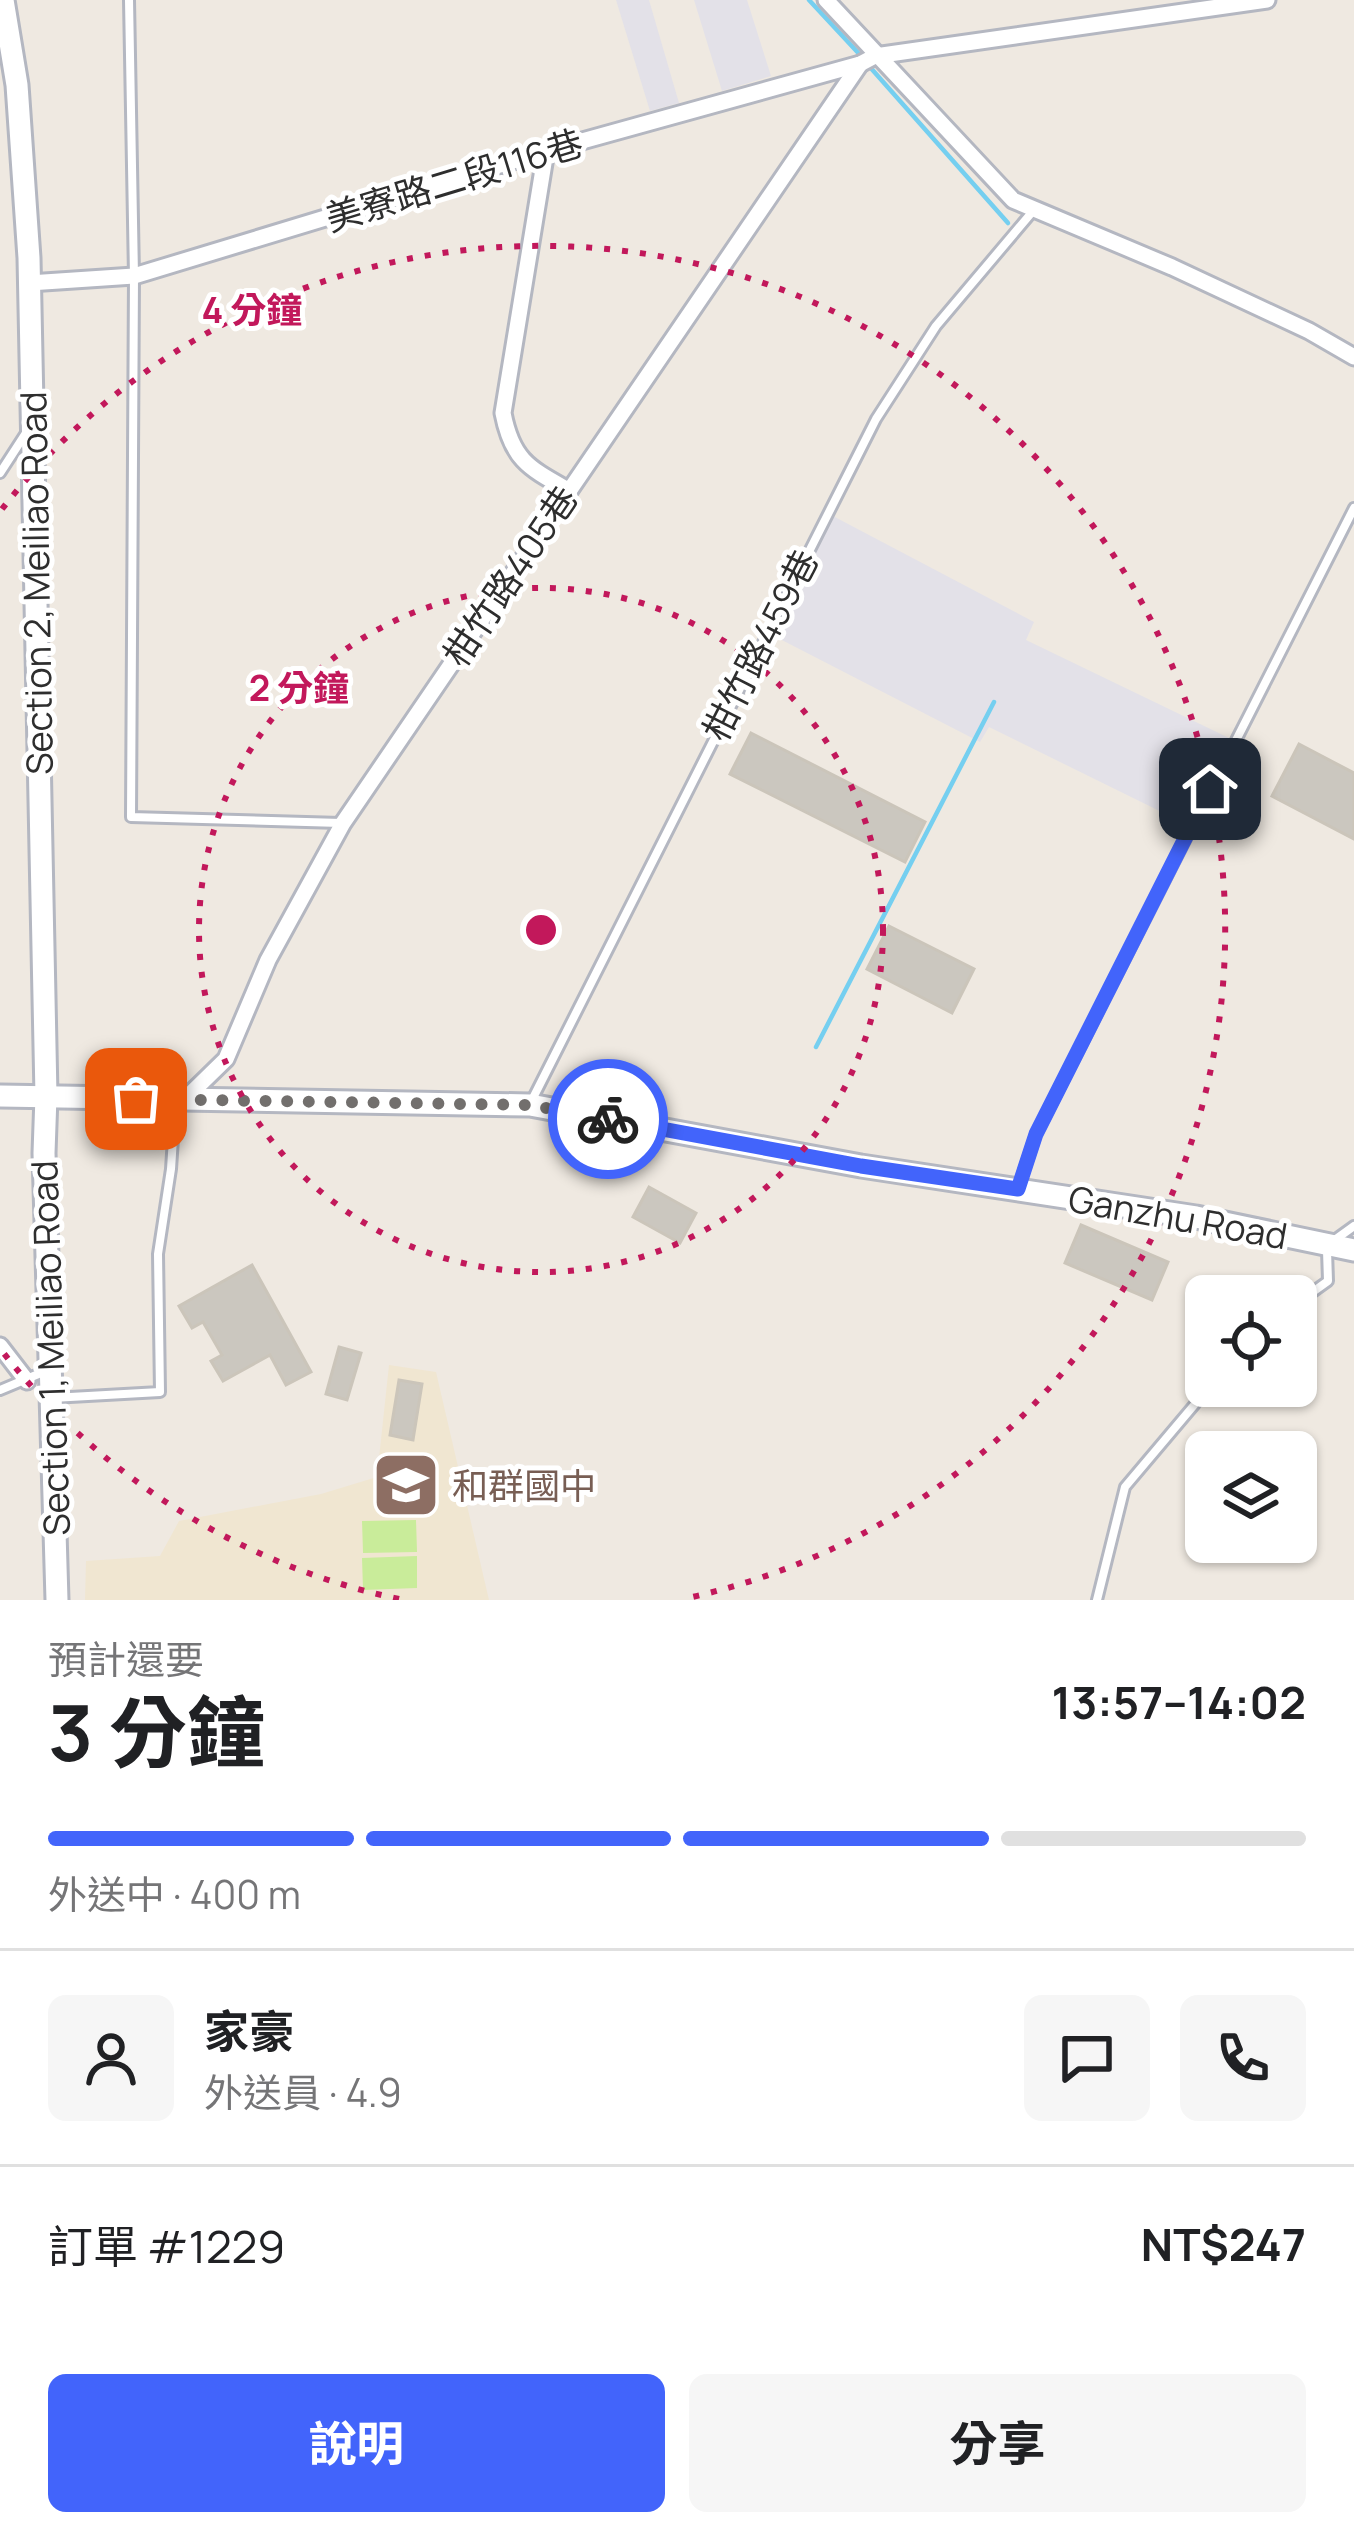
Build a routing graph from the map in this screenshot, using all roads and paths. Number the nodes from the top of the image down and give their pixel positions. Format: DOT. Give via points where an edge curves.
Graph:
graph roads {
  1 [pos="3,0"];
  2 [pos="129,0"];
  3 [pos="826,0"];
  4 [pos="1267,0"];
  5 [pos="867,60"];
  6 [pos="546,151"];
  7 [pos="1033,212"];
  8 [pos="134,277"];
  9 [pos="29,283"];
  10 [pos="1354,357"];
  11 [pos="33,421"];
  12 [pos="0,473"];
  13 [pos="568,490"];
  14 [pos="1354,508"];
  15 [pos="343,823"];
  16 [pos="0,1096"];
  17 [pos="46,1096"];
  18 [pos="185,1099"];
  19 [pos="530,1105"];
  20 [pos="1018,1189"];
  21 [pos="1354,1226"];
  22 [pos="1328,1245"];
  23 [pos="1354,1250"];
  24 [pos="1317,1289"];
  25 [pos="0,1346"];
  26 [pos="50,1369"];
  27 [pos="27,1381"];
  28 [pos="0,1390"];
  29 [pos="50,1398"];
  30 [pos="1192,1407"];
  31 [pos="1096,1598"];
  32 [pos="57,1600"];
  33 [pos="1085,1600"];
  1 -- 9 [label="street, Section 2, Meiliao Road" via="17,85"];
  2 -- 8 [label="lane"];
  3 -- 5 [label="street"];
  4 -- 5 [label="street, 美寮路二段116巷"];
  5 -- 6 [label="street, 美寮路二段116巷"];
  5 -- 7 [label="street"];
  5 -- 13 [label="street, 柑竹路405巷"];
  6 -- 8 [label="street, 美寮路二段116巷"];
  6 -- 13 [label="street" via="503,412 515,452"];
  7 -- 10 [label="street" via="1172,267"];
  7 -- 19 [label="lane, 柑竹路459巷" via="936,326 876,419"];
  8 -- 9 [label="street, 美寮路二段116巷"];
  8 -- 15 [label="lane" via="130,817"];
  9 -- 11 [label="street, Section 2, Meiliao Road"];
  11 -- 12 [label="lane"];
  11 -- 17 [label="street, Section 2, Meiliao Road"];
  13 -- 15 [label="street, 柑竹路405巷"];
  14 -- 20 [label="lane" via="1036,1134"];
  15 -- 18 [label="street, 柑竹路405巷" via="268,960 226,1059"];
  16 -- 17 [label="street, Ganzhu Road"];
  17 -- 18 [label="street, Ganzhu Road"];
  17 -- 26 [label="street, Section 1, Meiliao Road"];
  18 -- 19 [label="street, Ganzhu Road"];
  18 -- 29 [label="lane" via="175,1108 158,1254 160,1392"];
  19 -- 20 [label="street, Ganzhu Road"];
  20 -- 22 [label="street, Ganzhu Road"];
  21 -- 22 [label="lane"];
  22 -- 23 [label="street, Ganzhu Road"];
  22 -- 24 [label="lane" via="1328,1281"];
  25 -- 27 [label="street"];
  26 -- 27 [label="lane"];
  26 -- 29 [label="street, Section 1, Meiliao Road"];
  27 -- 28 [label="lane"];
  29 -- 32 [label="street, Section 1, Meiliao Road"];
  30 -- 31 [label="lane" via="1125,1487"];
  31 -- 33 [label="lane"];
}
